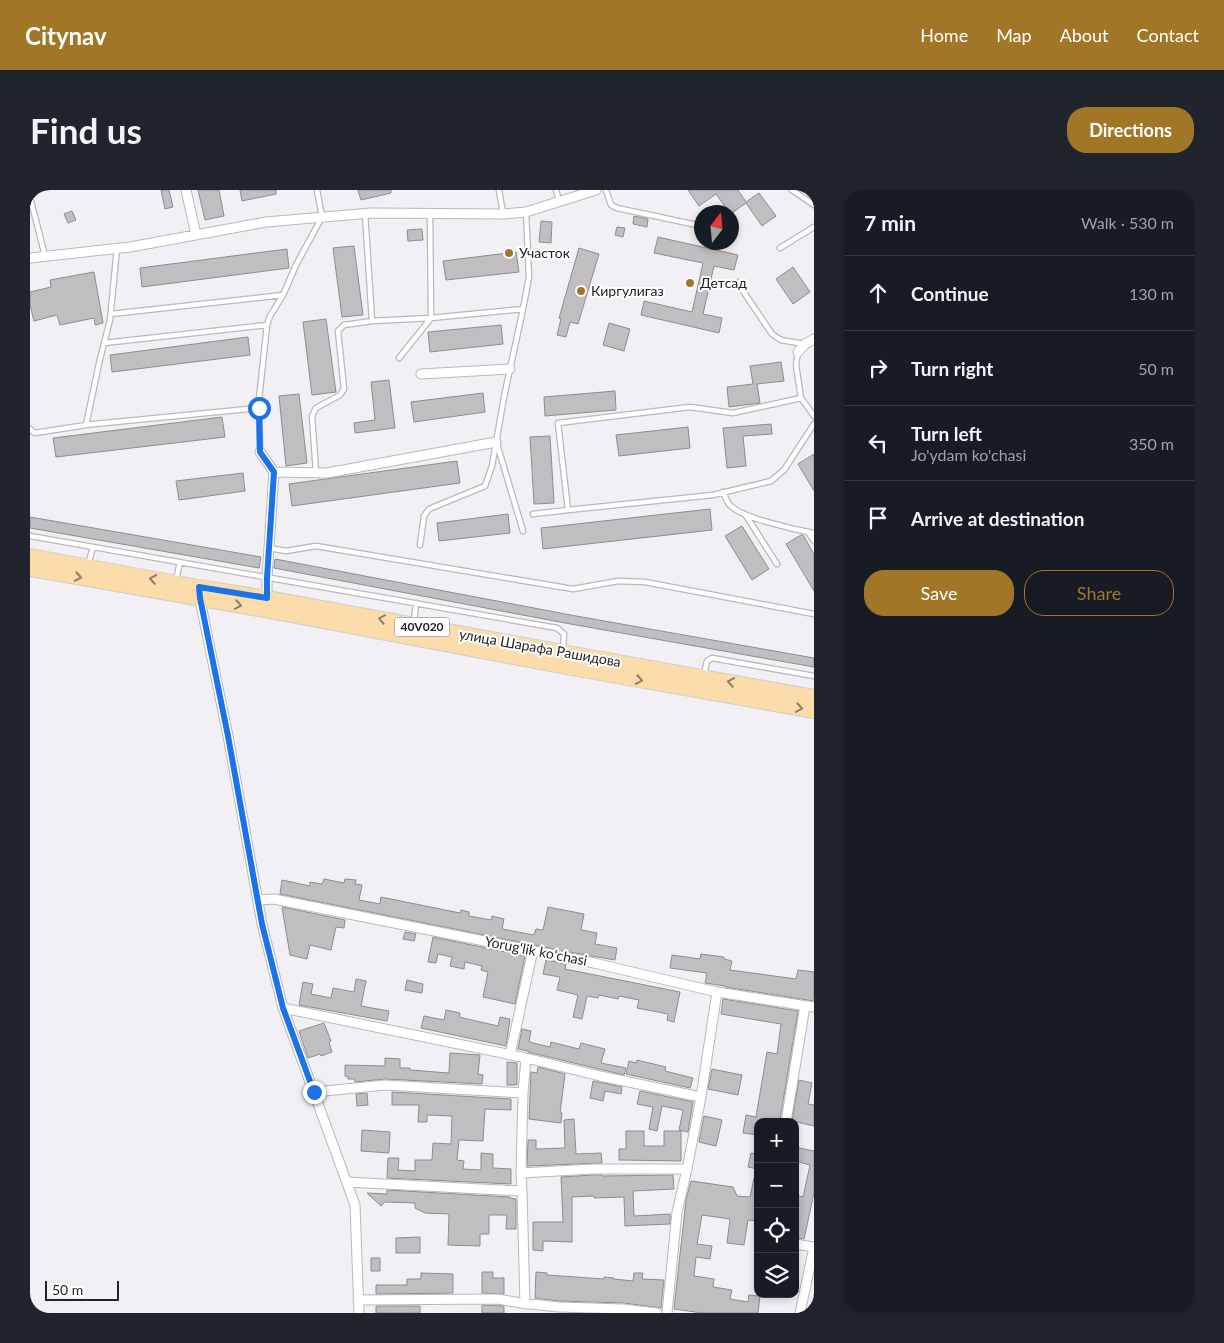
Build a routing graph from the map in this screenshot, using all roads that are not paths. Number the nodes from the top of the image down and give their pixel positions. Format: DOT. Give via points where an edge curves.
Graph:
graph roads {
  1 [pos="186,190"];
  2 [pos="317,190"];
  3 [pos="499,190"];
  4 [pos="556,190"];
  5 [pos="596,190"];
  6 [pos="606,190"];
  7 [pos="792,190"];
  8 [pos="30,197"];
  9 [pos="559,201"];
  10 [pos="814,204"];
  11 [pos="526,212"];
  12 [pos="365,213"];
  13 [pos="430,213"];
  14 [pos="504,214"];
  15 [pos="322,217"];
  16 [pos="694,224"];
  17 [pos="814,227"];
  18 [pos="196,235"];
  19 [pos="117,248"];
  20 [pos="780,248"];
  21 [pos="46,257"];
  22 [pos="30,258"];
  23 [pos="738,282"];
  24 [pos="283,295"];
  25 [pos="523,309"];
  26 [pos="111,314"];
  27 [pos="431,318"];
  28 [pos="372,321"];
  29 [pos="268,325"];
  30 [pos="814,339"];
  31 [pos="104,343"];
  32 [pos="805,344"];
  33 [pos="798,352"];
  34 [pos="399,358"];
  35 [pos="510,369"];
  36 [pos="421,374"];
  37 [pos="801,398"];
  38 [pos="259,408"];
  39 [pos="814,416"];
  40 [pos="814,424"];
  41 [pos="84,425"];
  42 [pos="30,429"];
  43 [pos="496,442"];
  44 [pos="260,452"];
  45 [pos="274,472"];
  46 [pos="316,473"];
  47 [pos="723,492"];
  48 [pos="568,510"];
  49 [pos="533,514"];
  50 [pos="744,514"];
  51 [pos="523,531"];
  52 [pos="808,532"];
  53 [pos="814,533"];
  54 [pos="30,536"];
  55 [pos="814,541"];
  56 [pos="420,545"];
  57 [pos="93,547"];
  58 [pos="269,548"];
  59 [pos="30,556"];
  60 [pos="180,562"];
  61 [pos="777,564"];
  62 [pos="88,567"];
  63 [pos="30,569"];
  64 [pos="267,578"];
  65 [pos="175,583"];
  66 [pos="199,593"];
  67 [pos="267,598"];
  68 [pos="416,603"];
  69 [pos="814,614"];
  70 [pos="413,625"];
  71 [pos="569,658"];
  72 [pos="814,676"];
  73 [pos="704,678"];
  74 [pos="814,697"];
  75 [pos="814,711"];
  76 [pos="258,900"];
  77 [pos="533,950"];
  78 [pos="717,992"];
  79 [pos="810,1006"];
  80 [pos="283,1008"];
  81 [pos="510,1056"];
  82 [pos="526,1058"];
  83 [pos="314,1092"];
  84 [pos="523,1093"];
  85 [pos="701,1097"];
  86 [pos="787,1118"];
  87 [pos="688,1169"];
  88 [pos="521,1173"];
  89 [pos="347,1182"];
  90 [pos="522,1191"];
  91 [pos="799,1245"];
  92 [pos="814,1247"];
  93 [pos="810,1287"];
  94 [pos="358,1300"];
  95 [pos="525,1304"];
  96 [pos="623,1311"];
  97 [pos="359,1313"];
  98 [pos="657,1313"];
  99 [pos="667,1313"];
  100 [pos="800,1313"];
  1 -- 18 [label="street"];
  2 -- 15 [label="lane"];
  3 -- 14 [label="lane"];
  4 -- 9 [label="lane"];
  5 -- 9 [label="street"];
  6 -- 16 [label="lane" via="611,205 617,208"];
  7 -- 10 [label="lane"];
  8 -- 21 [label="lane"];
  9 -- 11 [label="street"];
  11 -- 14 [label="street"];
  11 -- 25 [label="lane" via="529,277"];
  12 -- 13 [label="street"];
  12 -- 15 [label="street"];
  12 -- 28 [label="lane"];
  13 -- 14 [label="street"];
  13 -- 27 [label="lane"];
  15 -- 18 [label="street" via="266,222"];
  15 -- 24 [label="lane"];
  17 -- 20 [label="lane"];
  18 -- 19 [label="street"];
  19 -- 21 [label="street"];
  19 -- 26 [label="lane"];
  21 -- 22 [label="street"];
  23 -- 32 [label="lane" via="772,334 781,340"];
  24 -- 26 [label="lane"];
  24 -- 29 [label="lane"];
  25 -- 27 [label="lane"];
  25 -- 35 [label="lane"];
  26 -- 31 [label="lane"];
  27 -- 28 [label="lane"];
  27 -- 34 [label="lane"];
  28 -- 46 [label="lane" via="344,325 338,331 344,389 340,395 316,408 312,416"];
  29 -- 31 [label="lane"];
  29 -- 38 [label="lane"];
  30 -- 32 [label="street"];
  31 -- 41 [label="lane"];
  32 -- 33 [label="street"];
  33 -- 37 [label="lane" via="796,365"];
  35 -- 36 [label="street"];
  35 -- 43 [label="lane"];
  37 -- 39 [label="lane"];
  37 -- 48 [label="lane" via="733,413 690,407 558,423"];
  38 -- 41 [label="lane"];
  38 -- 44 [label="lane"];
  40 -- 47 [label="lane" via="784,470 771,481"];
  41 -- 42 [label="lane" via="35,433"];
  43 -- 46 [label="street"];
  43 -- 51 [label="lane"];
  43 -- 56 [label="lane" via="485,486 429,509 424,516"];
  44 -- 45 [label="street"];
  45 -- 46 [label="street"];
  45 -- 58 [label="street"];
  47 -- 48 [label="lane"];
  47 -- 50 [label="lane" via="731,506"];
  48 -- 49 [label="lane"];
  50 -- 52 [label="lane"];
  50 -- 61 [label="lane"];
  52 -- 53 [label="lane"];
  52 -- 55 [label="lane"];
  54 -- 57 [label="lane"];
  57 -- 60 [label="lane"];
  57 -- 62 [label="lane"];
  58 -- 64 [label="street"];
  58 -- 69 [label="lane" via="286,551 316,546 573,589 618,581 645,582"];
  59 -- 62 [label="main road, улица Шарафа Рашидова / 40V020"];
  60 -- 64 [label="lane"];
  60 -- 65 [label="lane"];
  65 -- 62 [label="main road, улица Шарафа Рашидова / 40V020, one-way"];
  63 -- 66 [label="main road, one-way"];
  64 -- 67 [label="street"];
  64 -- 68 [label="lane"];
  65 -- 66 [label="main road, улица Шарафа Рашидова / 40V020"];
  66 -- 67 [label="main road, улица Шарафа Рашидова / 40V020"];
  66 -- 71 [label="main road, one-way"];
  66 -- 76 [label="street"];
  70 -- 67 [label="main road, улица Шарафа Рашидова / 40V020, one-way"];
  68 -- 70 [label="lane"];
  68 -- 71 [label="lane" via="557,628 564,634"];
  70 -- 71 [label="main road, улица Шарафа Рашидова / 40V020"];
  71 -- 73 [label="main road, улица Шарафа Рашидова / 40V020"];
  71 -- 75 [label="main road, one-way"];
  72 -- 73 [label="lane" via="712,658 707,661"];
  74 -- 73 [label="main road, улица Шарафа Рашидова / 40V020, one-way"];
  76 -- 77 [label="street, Yorugʻlik koʻchasi" via="274,899"];
  76 -- 80 [label="street"];
  77 -- 78 [label="street, Yorugʻlik koʻchasi"];
  77 -- 81 [label="street"];
  78 -- 79 [label="street, Yorugʻlik koʻchasi"];
  78 -- 85 [label="street"];
  79 -- 86 [label="street"];
  80 -- 81 [label="street"];
  80 -- 83 [label="street"];
  81 -- 82 [label="street"];
  82 -- 84 [label="street"];
  82 -- 85 [label="street"];
  83 -- 84 [label="street" via="385,1085"];
  83 -- 89 [label="street"];
  84 -- 88 [label="street"];
  85 -- 87 [label="street"];
  87 -- 88 [label="street"];
  87 -- 99 [label="street" via="677,1212"];
  88 -- 90 [label="street"];
  89 -- 90 [label="street"];
  89 -- 94 [label="street" via="355,1205"];
  90 -- 95 [label="street"];
  91 -- 92 [label="street"];
  92 -- 93 [label="street"];
  93 -- 100 [label="street"];
  94 -- 95 [label="street" via="498,1299"];
  94 -- 97 [label="street"];
  95 -- 96 [label="street"];
  96 -- 98 [label="street"];
}
